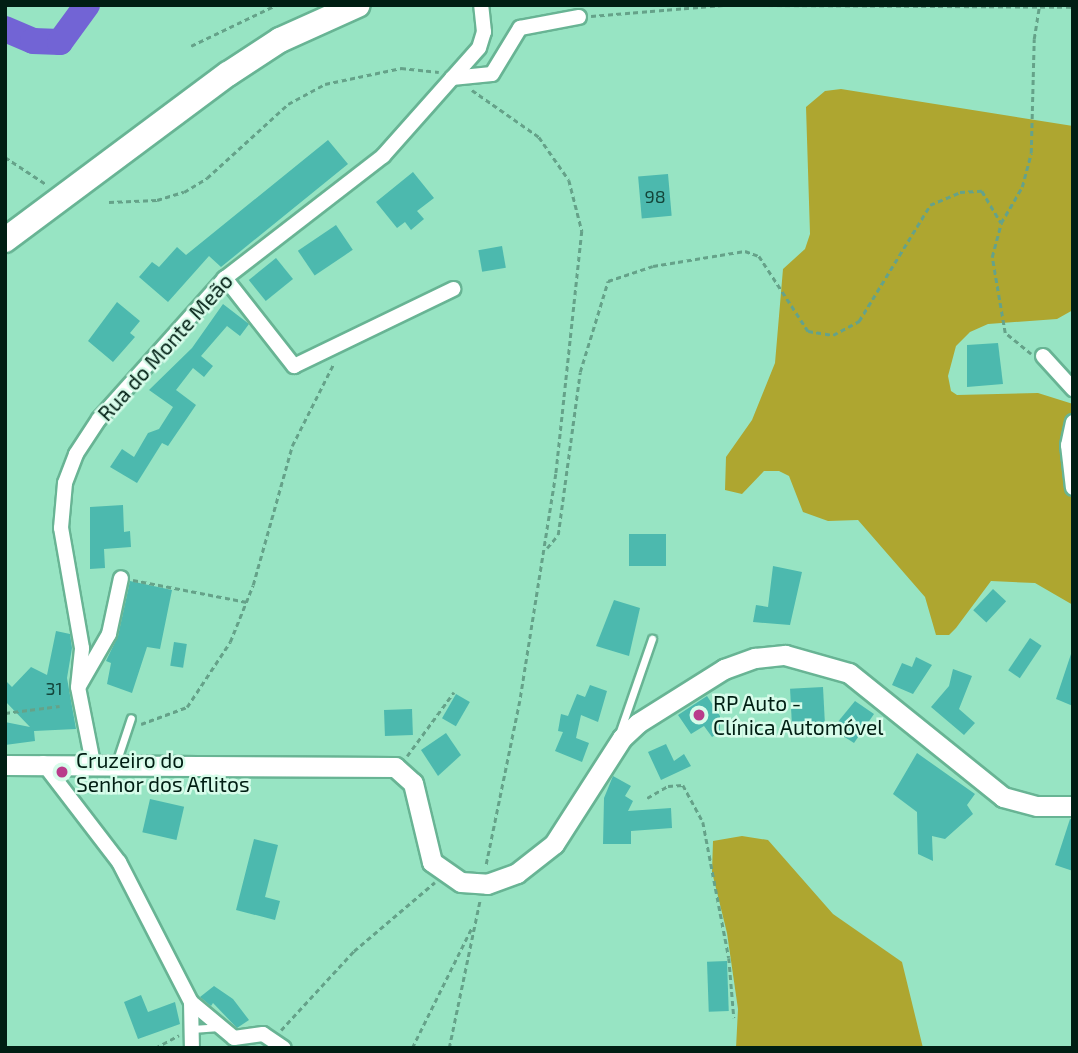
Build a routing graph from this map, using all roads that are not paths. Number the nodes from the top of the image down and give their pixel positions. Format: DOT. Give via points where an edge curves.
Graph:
graph roads {
  1 [pos="319,5"];
  2 [pos="358,5"];
  3 [pos="481,5"];
  4 [pos="579,17"];
  5 [pos="452,78"];
  6 [pos="5,225"];
  7 [pos="5,240"];
  8 [pos="225,278"];
  9 [pos="453,289"];
  10 [pos="1042,356"];
  11 [pos="1073,389"];
  12 [pos="1073,422"];
  13 [pos="1073,488"];
  14 [pos="121,578"];
  15 [pos="652,639"];
  16 [pos="78,687"];
  17 [pos="131,718"];
  18 [pos="619,743"];
  19 [pos="43,762"];
  20 [pos="85,763"];
  21 [pos="116,763"];
  22 [pos="5,765"];
  23 [pos="68,795"];
  24 [pos="1073,806"];
  25 [pos="191,1002"];
  26 [pos="220,1027"];
  27 [pos="191,1029"];
  28 [pos="278,1044"];
  29 [pos="191,1048"];
  1 -- 6 [label="highway" via="220,62 51,195"];
  2 -- 7 [label="highway" via="280,40 228,74"];
  3 -- 5 [label="street, Rua do Monte Meão" via="484,29 479,48"];
  4 -- 5 [label="street" via="520,28 492,74"];
  5 -- 8 [label="street, Rua do Monte Meão" via="370,169"];
  8 -- 9 [label="street" via="289,364 300,365"];
  8 -- 16 [label="street, Rua do Monte Meão" via="99,419 69,468 61,528 82,648"];
  10 -- 11 [label="street"];
  12 -- 13 [label="street" via="1068,445"];
  14 -- 16 [label="street" via="109,634"];
  15 -- 18 [label="lane" via="619,723"];
  16 -- 20 [label="street, Rua do Monte Meão"];
  17 -- 21 [label="lane"];
  18 -- 21 [label="street" via="557,841 520,871 488,883 446,874 427,851 410,778 395,767"];
  18 -- 24 [label="street" via="643,719 719,671 755,658 792,656 849,673 1003,797 1037,806"];
  19 -- 20 [label="street"];
  19 -- 22 [label="street"];
  19 -- 23 [label="street"];
  20 -- 21 [label="street"];
  20 -- 23 [label="street"];
  23 -- 25 [label="street" via="119,862"];
  25 -- 26 [label="street"];
  25 -- 27 [label="street"];
  26 -- 27 [label="lane"];
  26 -- 28 [label="street" via="237,1039 261,1034"];
  27 -- 29 [label="street"];
}
